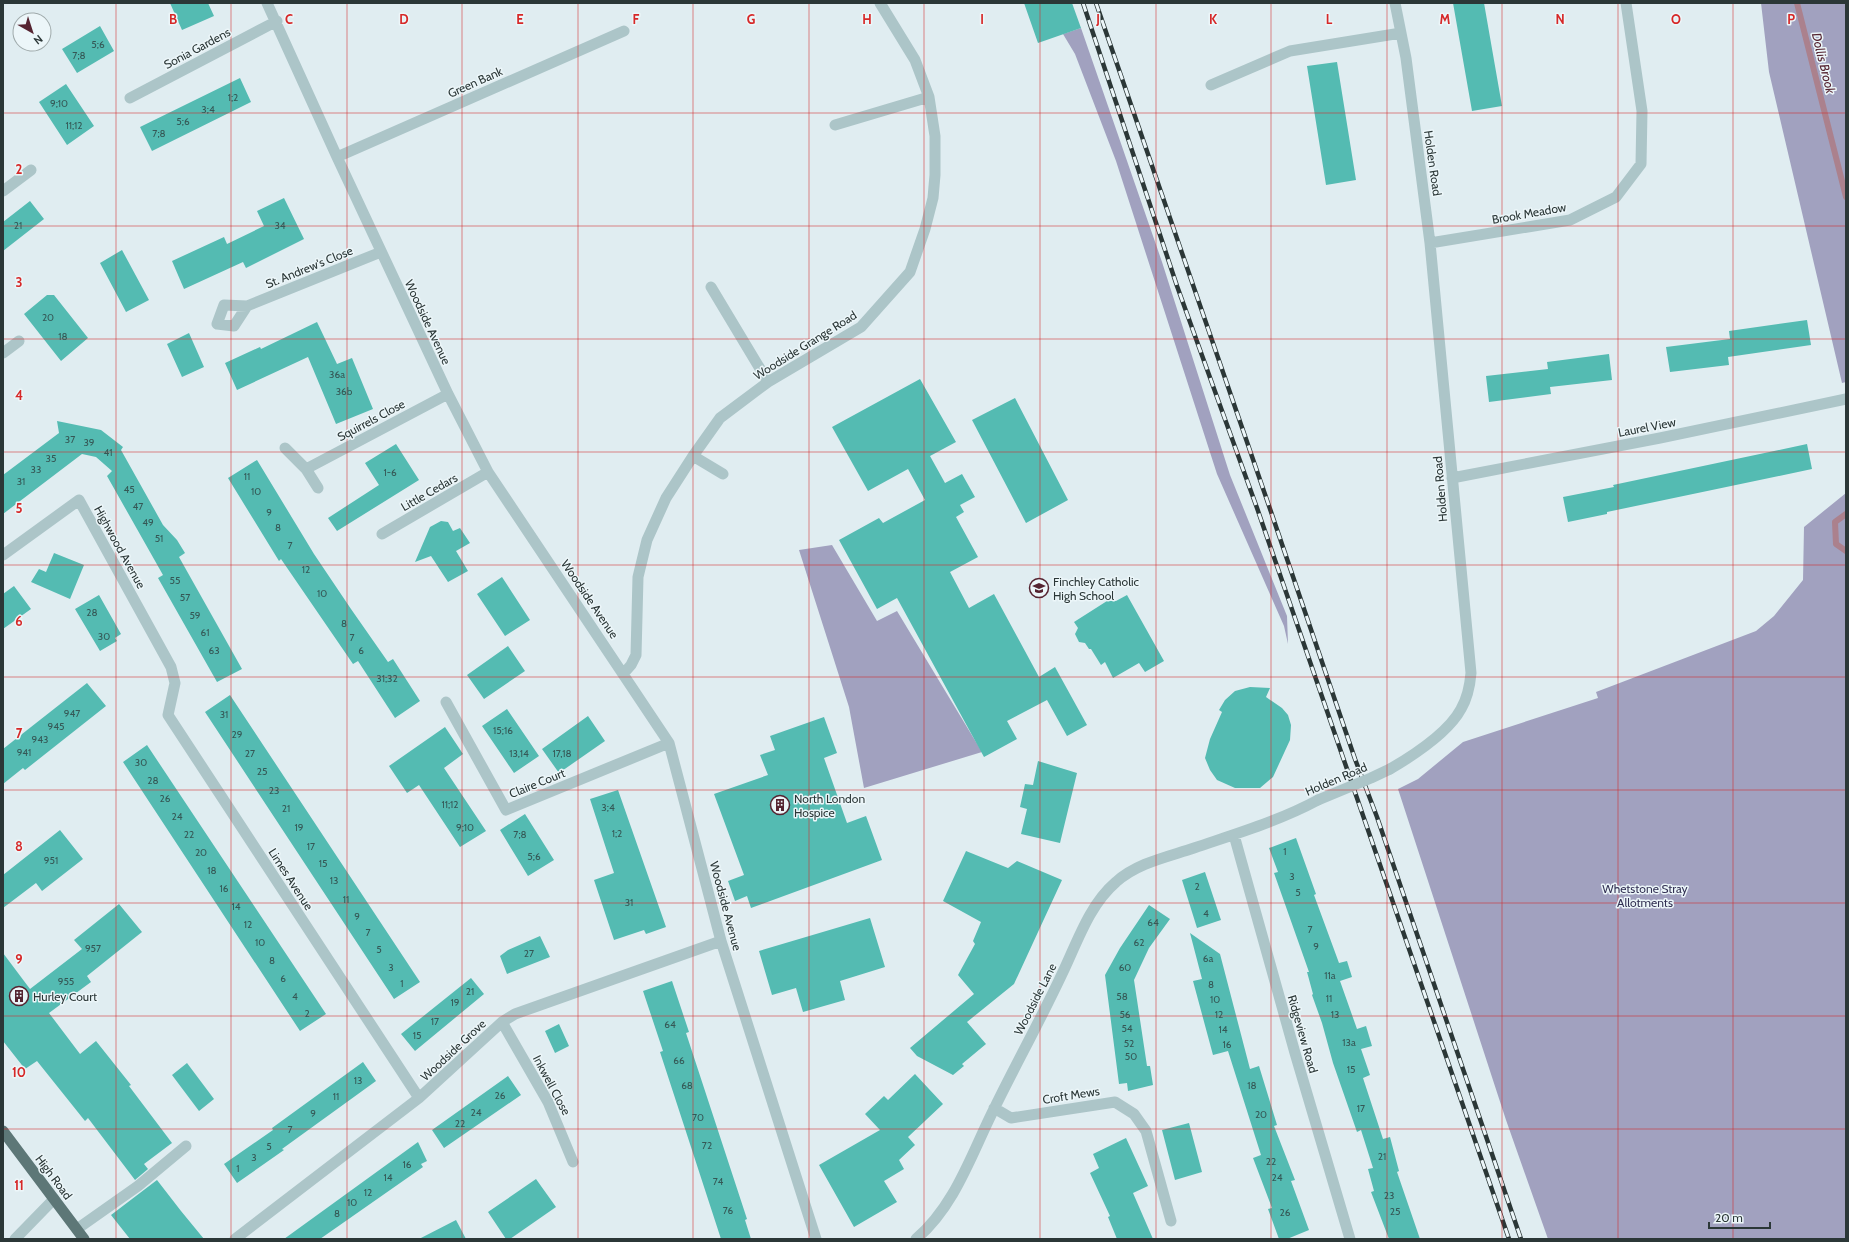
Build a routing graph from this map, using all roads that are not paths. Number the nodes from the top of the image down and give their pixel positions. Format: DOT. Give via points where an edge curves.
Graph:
graph roads {
  1 [pos="268,3"];
  2 [pos="880,3"];
  3 [pos="1395,3"];
  4 [pos="1626,3"];
  5 [pos="276,21"];
  6 [pos="624,31"];
  7 [pos="1401,33"];
  8 [pos="1211,85"];
  9 [pos="929,97"];
  10 [pos="130,98"];
  11 [pos="835,125"];
  12 [pos="336,157"];
  13 [pos="30,170"];
  14 [pos="3,191"];
  15 [pos="1430,243"];
  16 [pos="381,252"];
  17 [pos="711,288"];
  18 [pos="247,306"];
  19 [pos="19,341"];
  20 [pos="3,353"];
  21 [pos="768,382"];
  22 [pos="448,394"];
  23 [pos="1846,399"];
  24 [pos="285,448"];
  25 [pos="693,456"];
  26 [pos="306,469"];
  27 [pos="488,472"];
  28 [pos="723,474"];
  29 [pos="1452,478"];
  30 [pos="318,488"];
  31 [pos="382,534"];
  32 [pos="3,555"];
  33 [pos="171,668"];
  34 [pos="624,673"];
  35 [pos="446,702"];
  36 [pos="669,743"];
  37 [pos="1234,835"];
  38 [pos="721,941"];
  39 [pos="502,1022"];
  40 [pos="419,1098"];
  41 [pos="994,1108"];
  42 [pos="3,1131"];
  43 [pos="186,1146"];
  44 [pos="573,1162"];
  45 [pos="54,1199"];
  46 [pos="1171,1221"];
  47 [pos="77,1229"];
  48 [pos="15,1239"];
  49 [pos="84,1239"];
  50 [pos="235,1239"];
  51 [pos="816,1239"];
  52 [pos="916,1239"];
  53 [pos="1350,1239"];
  1 -- 5 [label="street, Woodside Avenue"];
  2 -- 9 [label="street, Woodside Grange Road" via="915,60"];
  3 -- 7 [label="street, Holden Road"];
  4 -- 15 [label="street, Brook Meadow" via="1642,111 1641,164 1616,197 1570,220"];
  5 -- 10 [label="street, Sonia Gardens"];
  5 -- 12 [label="street, Woodside Avenue"];
  6 -- 12 [label="street, Green Bank"];
  7 -- 8 [label="street" via="1290,51"];
  7 -- 15 [label="street, Holden Road"];
  9 -- 11 [label="street"];
  9 -- 21 [label="street, Woodside Grange Road" via="935,136 936,175 925,229 910,272 861,327"];
  12 -- 16 [label="street, Woodside Avenue"];
  13 -- 14 [label="street"];
  15 -- 29 [label="street, Holden Road"];
  16 -- 18 [label="street, St. Andrew's Close"];
  16 -- 22 [label="street, Woodside Avenue"];
  17 -- 21 [label="street"];
  19 -- 20 [label="street"];
  21 -- 25 [label="street, Woodside Grange Road" via="720,418"];
  22 -- 26 [label="street, Squirrels Close"];
  22 -- 27 [label="street, Woodside Avenue"];
  23 -- 29 [label="street, Laurel View"];
  24 -- 26 [label="street"];
  25 -- 28 [label="street"];
  25 -- 34 [label="street, Woodside Grange Road" via="666,498 647,540 638,577 636,655"];
  26 -- 30 [label="street"];
  27 -- 31 [label="street, Little Cedars"];
  27 -- 34 [label="street, Woodside Avenue"];
  29 -- 37 [label="street, Holden Road, bridge" via="1471,673 1469,691 1461,710 1444,730 1409,758 1390,769 1299,810"];
  32 -- 33 [label="street, Highwood Avenue" via="79,500"];
  33 -- 40 [label="street, Limes Avenue" via="176,683 168,715"];
  34 -- 36 [label="street, Woodside Avenue"];
  35 -- 36 [label="street, Claire Court" via="506,810"];
  36 -- 38 [label="street, Woodside Avenue"];
  37 -- 41 [label="street, Woodside Lane" via="1151,862 1131,871 1105,892 1090,915"];
  37 -- 53 [label="street, Ridgeview Road"];
  38 -- 39 [label="street, Woodside Grove" via="516,1014"];
  38 -- 51 [label="street, Woodside Avenue"];
  39 -- 40 [label="street, Woodside Grove"];
  39 -- 44 [label="street, Inkwell Close" via="548,1102"];
  40 -- 50 [label="street, Woodside Grove"];
  41 -- 46 [label="street, Croft Mews" via="1011,1118 1115,1102 1134,1114 1146,1131"];
  41 -- 52 [label="street, Woodside Lane" via="955,1190 936,1218"];
  42 -- 45 [label="main road, High Road"];
  43 -- 47 [label="street" via="138,1186"];
  45 -- 47 [label="main road, High Road"];
  45 -- 48 [label="street"];
  47 -- 49 [label="main road, High Road"];
}
